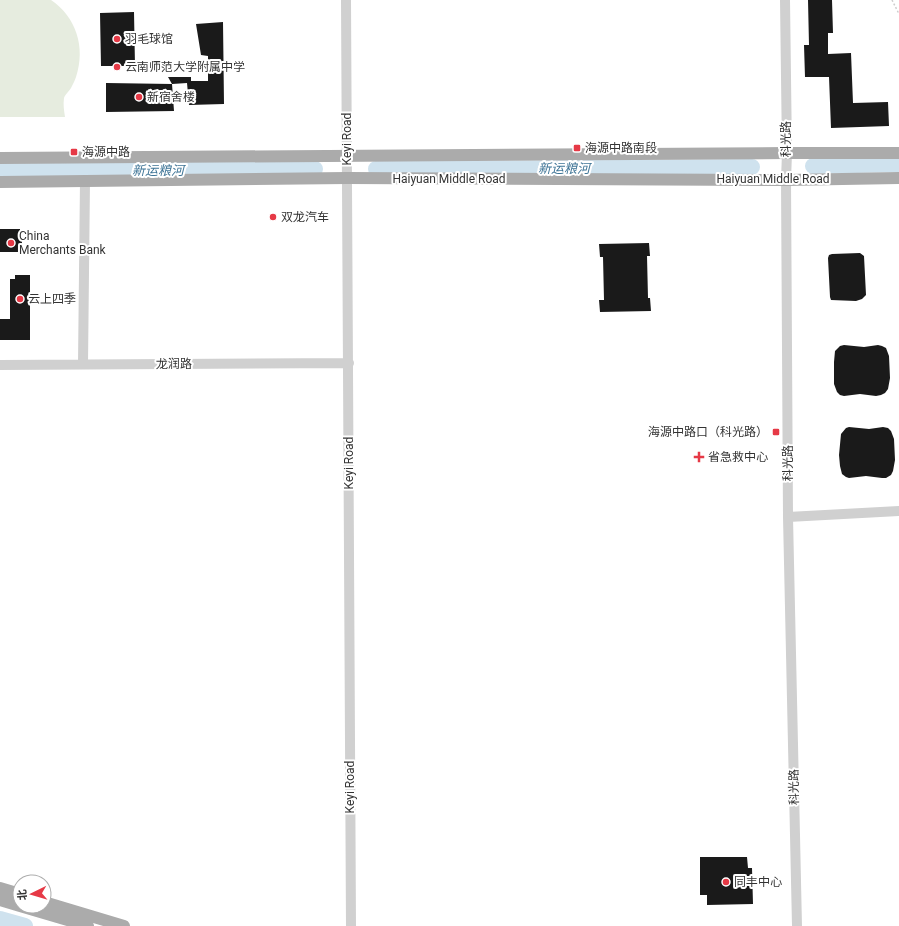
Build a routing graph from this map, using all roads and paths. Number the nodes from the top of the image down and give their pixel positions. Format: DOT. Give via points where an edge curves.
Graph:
graph roads {
  1 [pos="346,0"];
  2 [pos="785,0"];
  3 [pos="892,0"];
  4 [pos="899,14"];
  5 [pos="787,153"];
  6 [pos="899,153"];
  7 [pos="347,156"];
  8 [pos="0,158"];
  9 [pos="347,178"];
  10 [pos="899,178"];
  11 [pos="786,180"];
  12 [pos="85,181"];
  13 [pos="0,182"];
  14 [pos="83,364"];
  15 [pos="349,364"];
  16 [pos="0,365"];
  17 [pos="899,511"];
  18 [pos="788,517"];
  19 [pos="0,888"];
  20 [pos="12,892"];
  21 [pos="0,900"];
  22 [pos="12,904"];
  23 [pos="52,906"];
  24 [pos="51,914"];
  25 [pos="85,923"];
  26 [pos="124,926"];
  27 [pos="351,926"];
  28 [pos="797,926"];
  1 -- 7 [label="street, Keyi Road"];
  2 -- 5 [label="street, 科光路"];
  3 -- 4 [label="path"];
  5 -- 6 [label="main road, Haiyuan Middle Road"];
  5 -- 7 [label="main road, Haiyuan Middle Road"];
  5 -- 11 [label="street, 科光路"];
  7 -- 8 [label="main road, Haiyuan Middle Road"];
  7 -- 9 [label="street, Keyi Road"];
  9 -- 11 [label="main road, Haiyuan Middle Road"];
  9 -- 12 [label="main road, Haiyuan Middle Road"];
  9 -- 15 [label="street, Keyi Road"];
  10 -- 11 [label="main road, Haiyuan Middle Road"];
  11 -- 18 [label="street, 科光路"];
  12 -- 13 [label="main road, Haiyuan Middle Road"];
  12 -- 14 [label="street"];
  14 -- 15 [label="street, 龙润路"];
  14 -- 16 [label="street, 龙润路"];
  15 -- 27 [label="street, Keyi Road"];
  17 -- 18 [label="street"];
  18 -- 28 [label="street, 科光路"];
  19 -- 20 [label="main road"];
  21 -- 22 [label="main road"];
  23 -- 25 [label="main road"];
  24 -- 25 [label="main road"];
  25 -- 26 [label="main road"];
}
